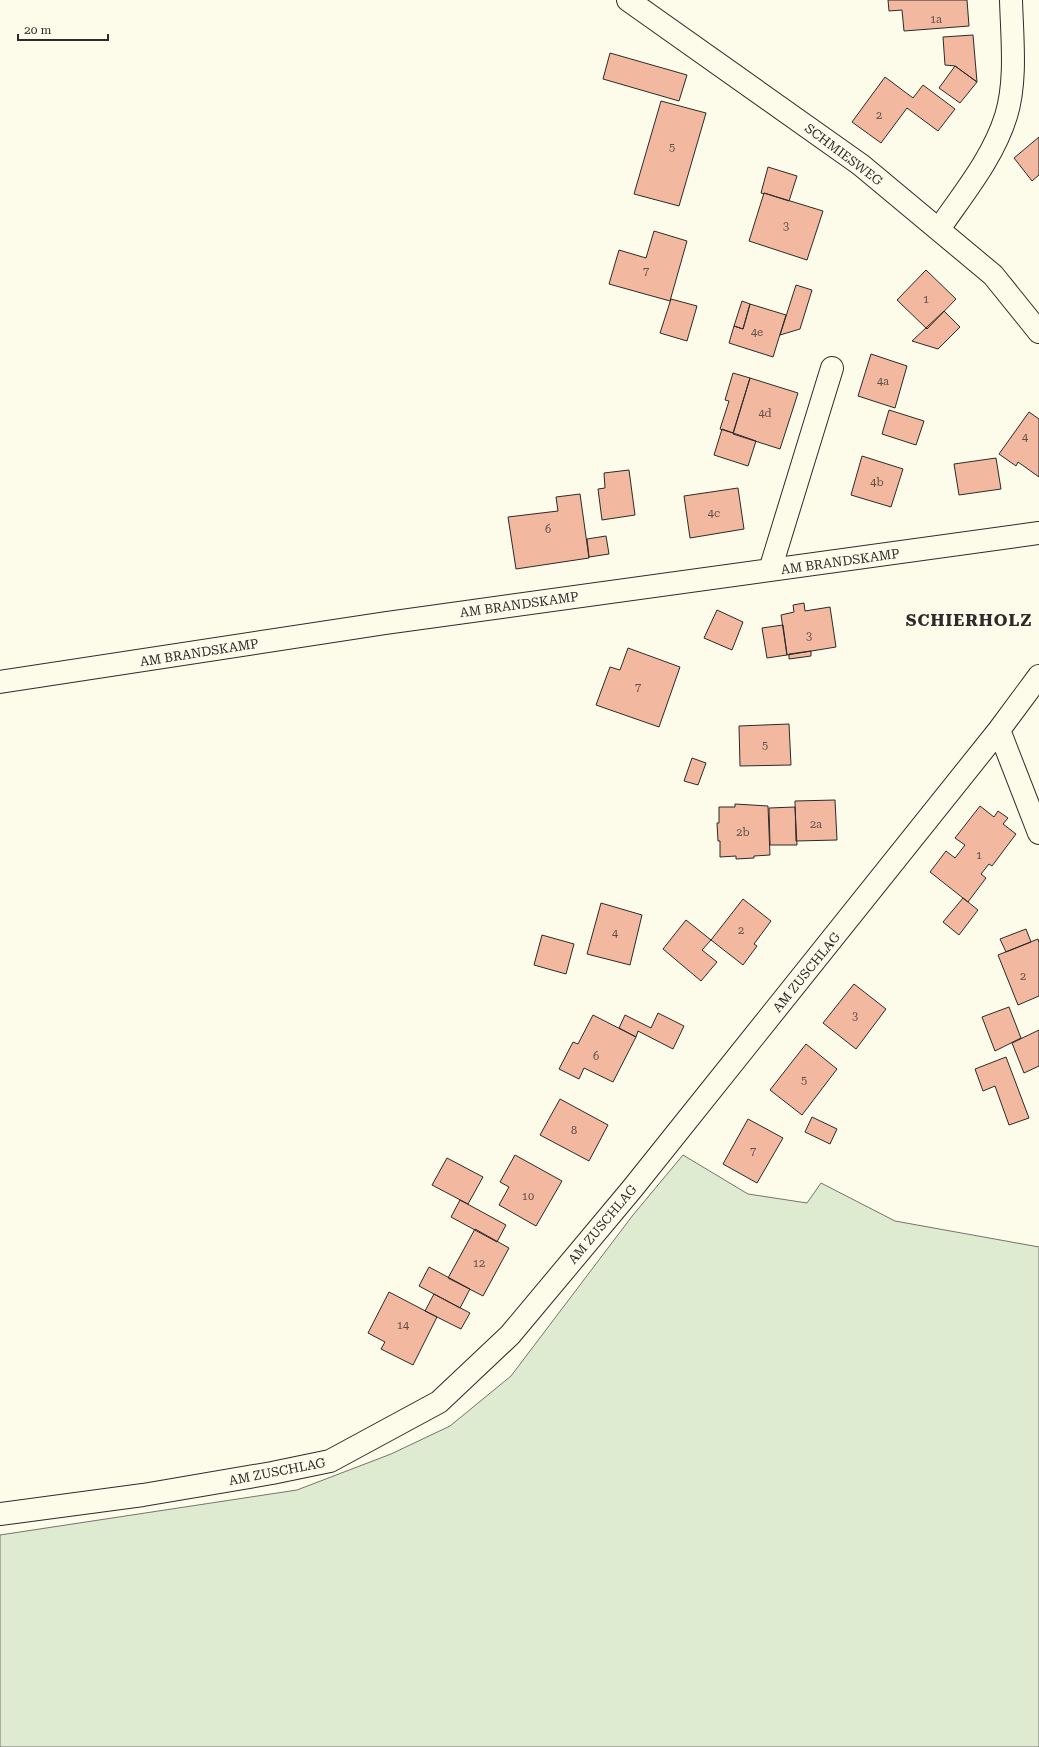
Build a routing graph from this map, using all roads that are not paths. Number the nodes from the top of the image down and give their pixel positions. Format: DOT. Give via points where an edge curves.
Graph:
graph roads {
  1 [pos="628,0"];
  2 [pos="1011,0"];
  3 [pos="939,229"];
  4 [pos="1039,332"];
  5 [pos="832,368"];
  6 [pos="1039,533"];
  7 [pos="770,570"];
  8 [pos="1039,676"];
  9 [pos="0,682"];
  10 [pos="999,730"];
  11 [pos="1039,833"];
  12 [pos="0,1514"];
  1 -- 3 [label="street, SCHMIESWEG" via="861,165"];
  2 -- 3 [label="street" via="1013,73 1006,116 986,161"];
  3 -- 4 [label="street, SCHMIESWEG" via="993,275"];
  5 -- 7 [label="street"];
  6 -- 7 [label="street, AM BRANDSKAMP"];
  7 -- 9 [label="street, AM BRANDSKAMP" via="386,623"];
  8 -- 10 [label="street, AM ZUSCHLAG"];
  10 -- 11 [label="street"];
  10 -- 12 [label="street, AM ZUSCHLAG" via="632,1189 515,1329 439,1402 330,1461 143,1495"];
}
